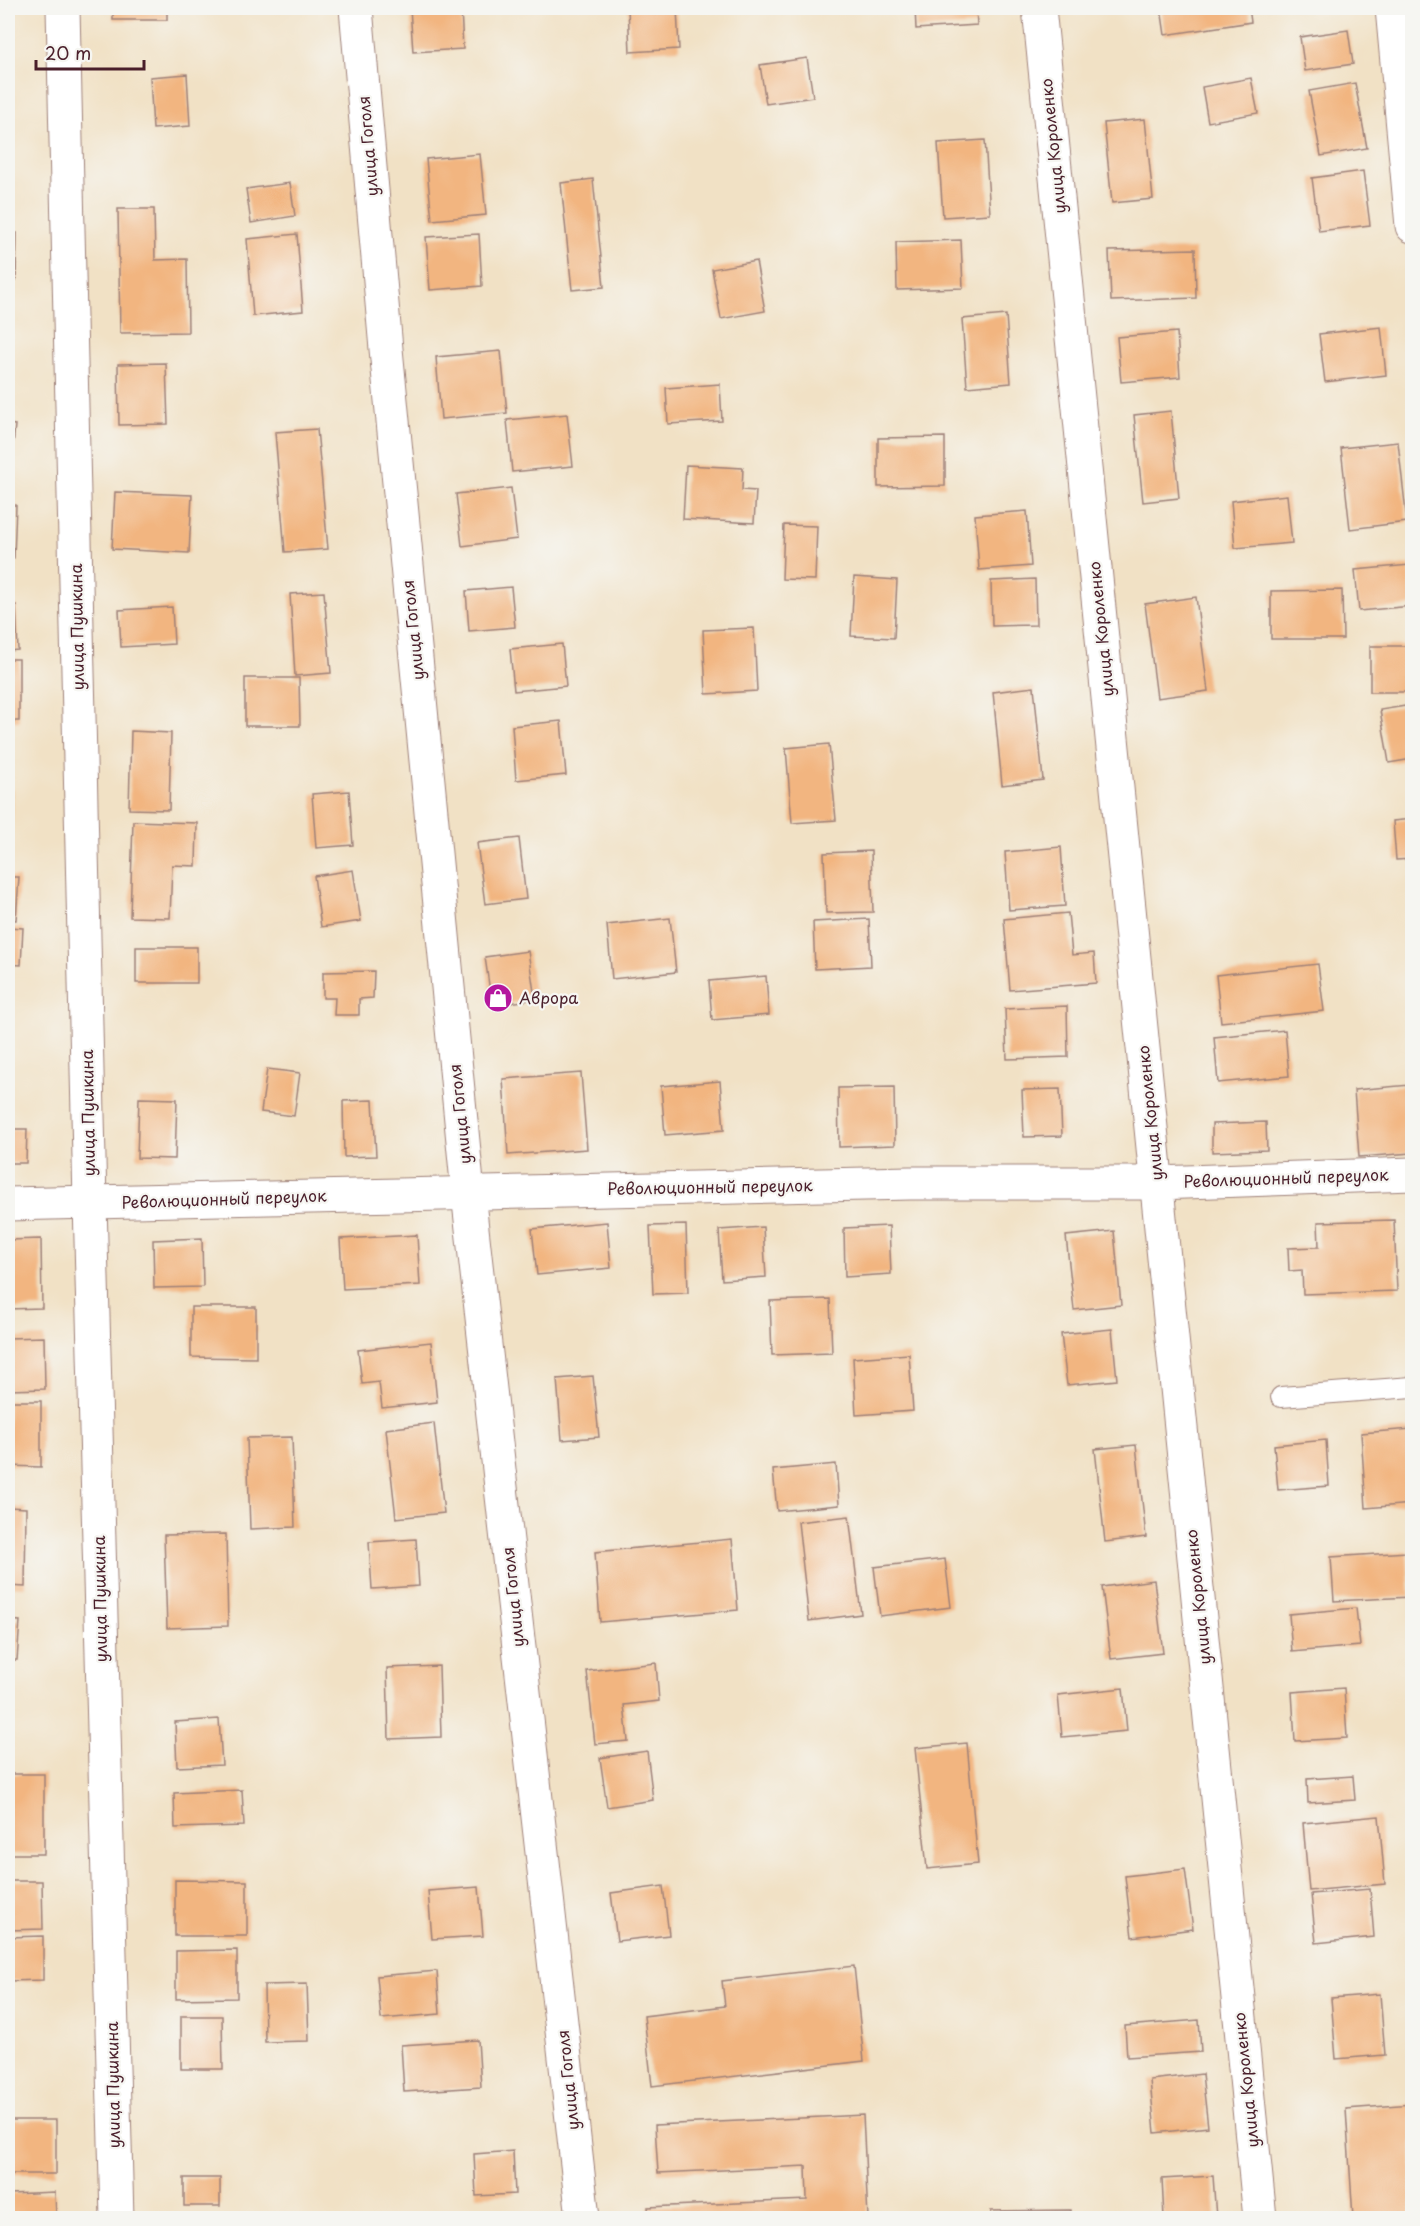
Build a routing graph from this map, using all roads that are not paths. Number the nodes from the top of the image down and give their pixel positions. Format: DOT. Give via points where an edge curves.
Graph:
graph roads {
  1 [pos="63,8"];
  2 [pos="356,8"];
  3 [pos="1039,8"];
  4 [pos="1392,8"];
  5 [pos="1413,226"];
  6 [pos="1413,1174"];
  7 [pos="1157,1183"];
  8 [pos="468,1193"];
  9 [pos="90,1203"];
  10 [pos="8,1204"];
  11 [pos="1413,1387"];
  12 [pos="1281,1397"];
  13 [pos="117,2218"];
  14 [pos="583,2218"];
  15 [pos="1260,2218"];
  1 -- 9 [label="street, улица Пушкина"];
  2 -- 8 [label="street, улица Гоголя"];
  3 -- 7 [label="street, улица Короленко"];
  4 -- 5 [label="street"];
  6 -- 7 [label="street, Революционный переулок"];
  7 -- 8 [label="street, Революционный переулок" via="898,1183"];
  7 -- 15 [label="street, улица Короленко"];
  8 -- 9 [label="street, Революционный переулок"];
  8 -- 14 [label="street, улица Гоголя"];
  9 -- 10 [label="street, Революционный переулок"];
  9 -- 13 [label="street, улица Пушкина"];
  11 -- 12 [label="lane"];
}
